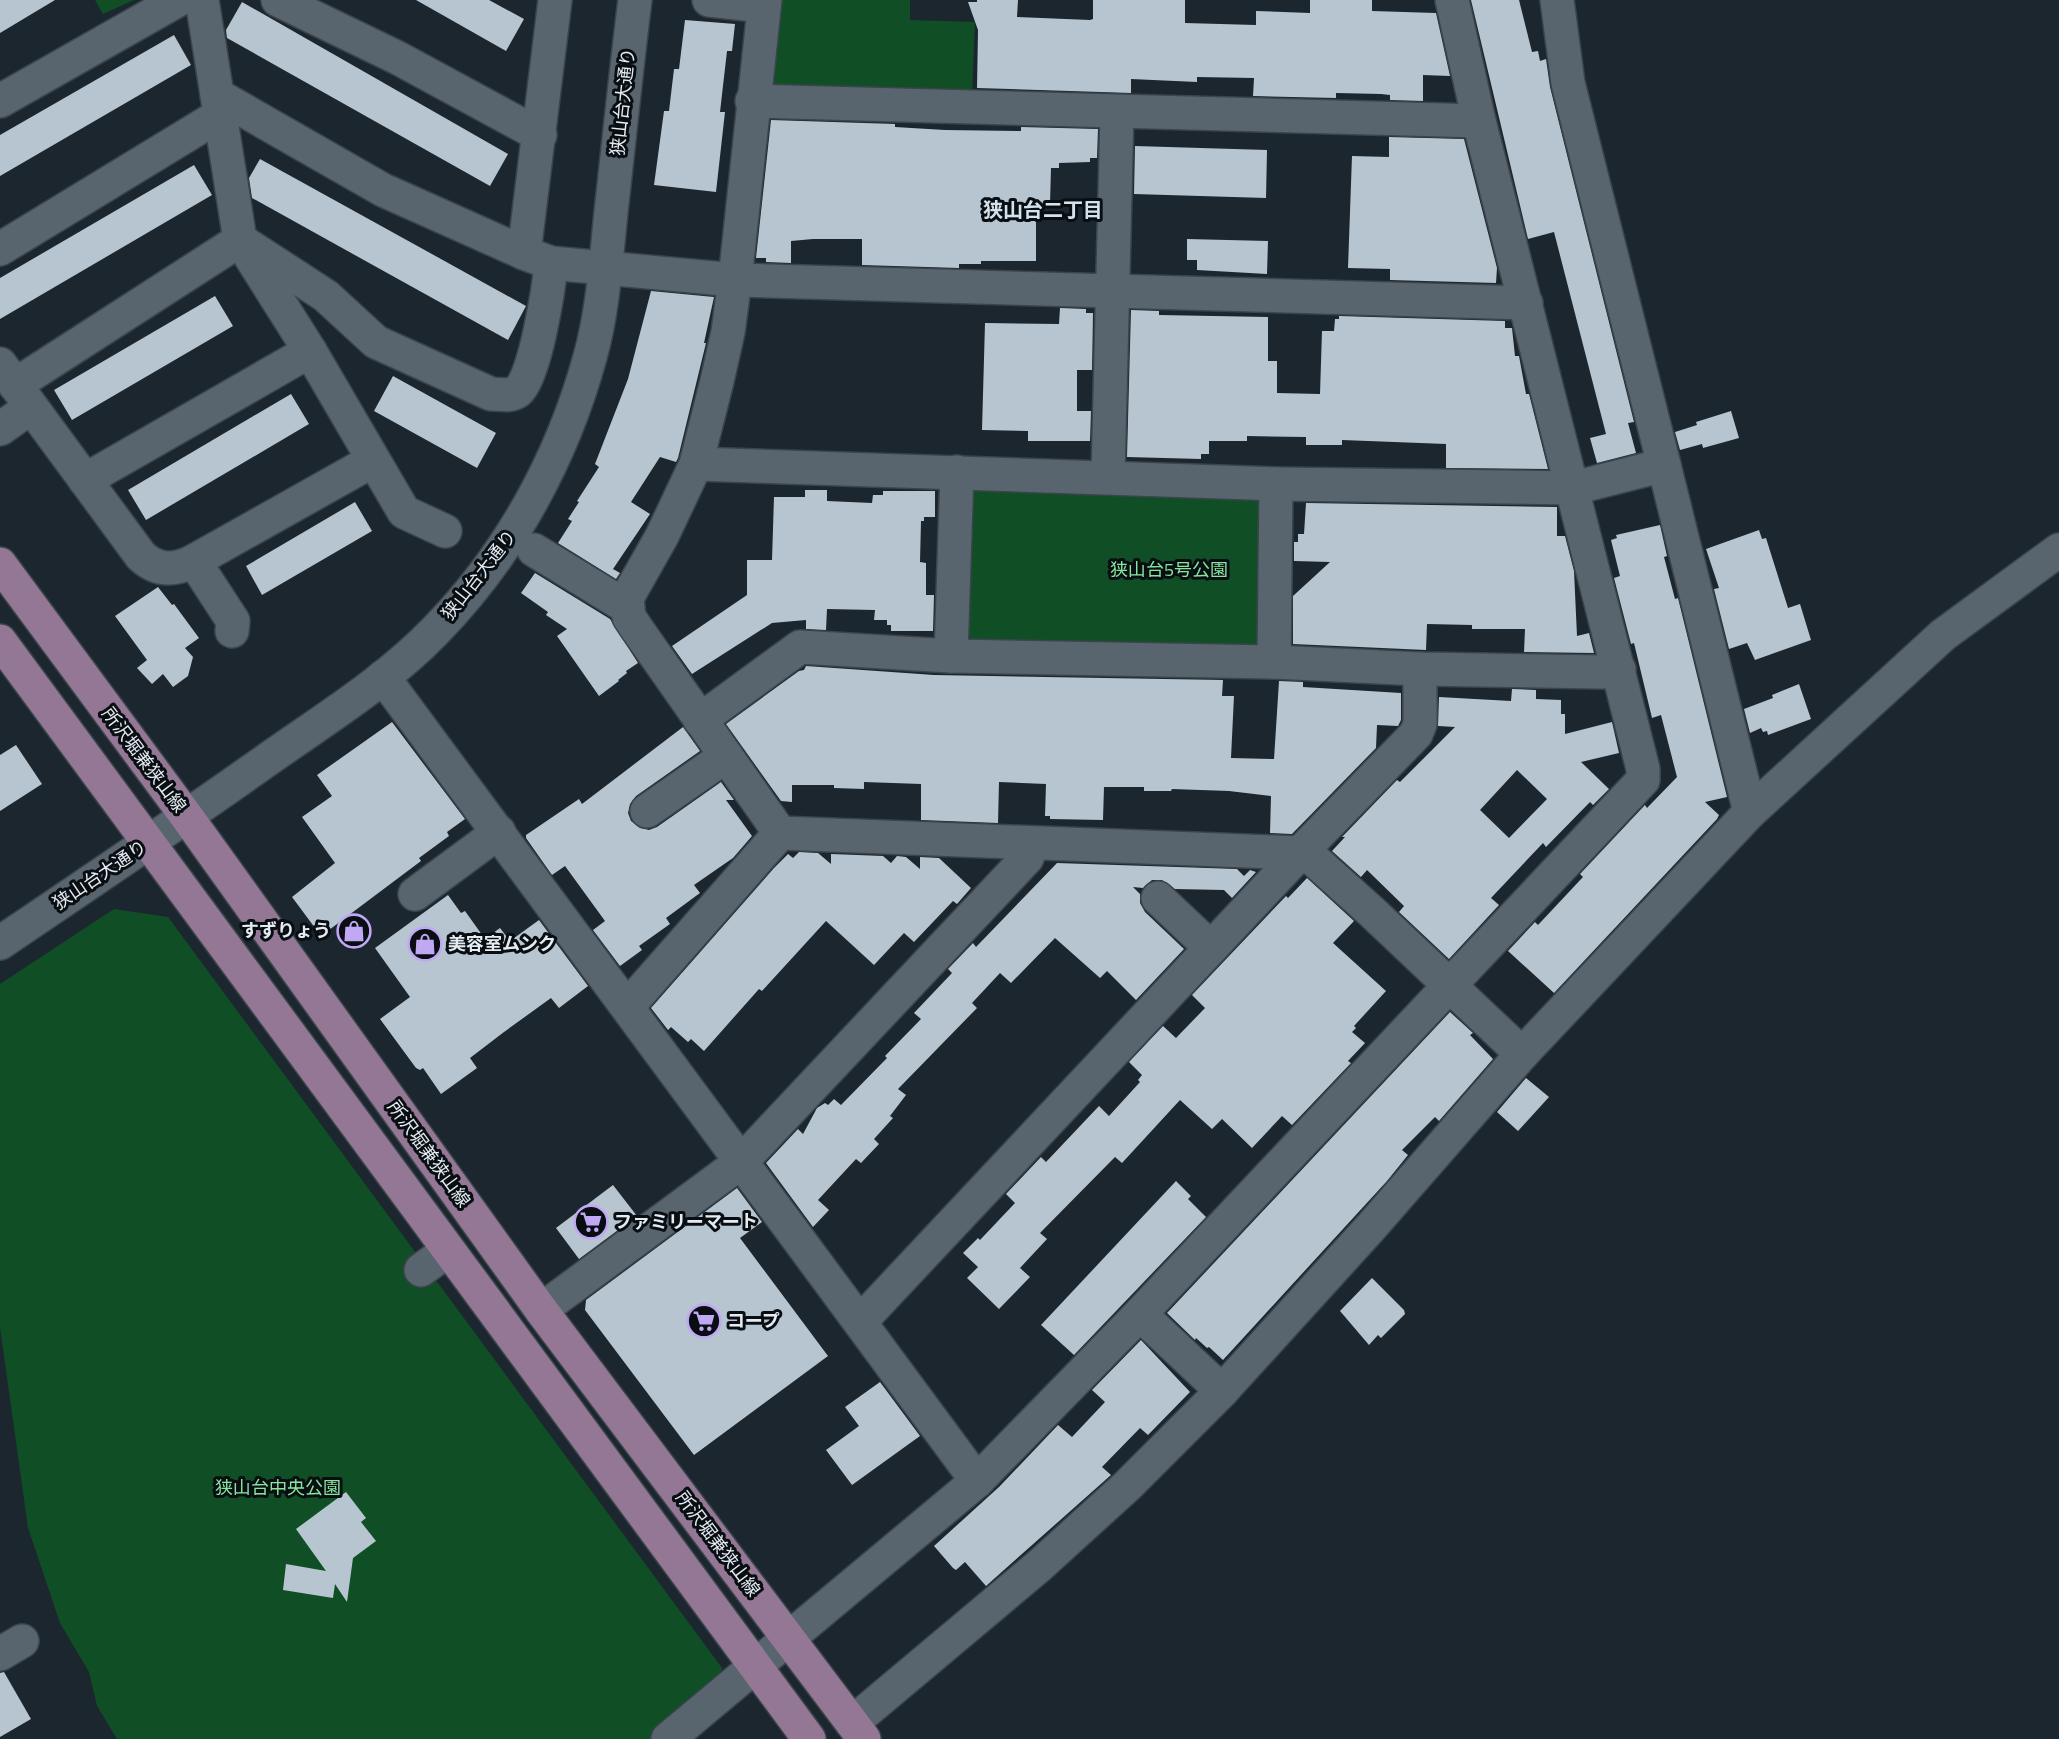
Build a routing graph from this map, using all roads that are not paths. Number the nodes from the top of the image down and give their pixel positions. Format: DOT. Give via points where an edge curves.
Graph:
graph roads {
  1 [pos="178,0"];
  2 [pos="202,0"];
  3 [pos="278,0"];
  4 [pos="555,0"];
  5 [pos="635,0"];
  6 [pos="710,0"];
  7 [pos="1452,0"];
  8 [pos="1557,0"];
  9 [pos="764,3"];
  10 [pos="0,101"];
  11 [pos="752,101"];
  12 [pos="219,105"];
  13 [pos="1117,111"];
  14 [pos="1479,121"];
  15 [pos="540,135"];
  16 [pos="240,240"];
  17 [pos="0,249"];
  18 [pos="538,258"];
  19 [pos="605,268"];
  20 [pos="735,280"];
  21 [pos="1113,291"];
  22 [pos="1526,303"];
  23 [pos="310,351"];
  24 [pos="15,386"];
  25 [pos="0,429"];
  26 [pos="372,460"];
  27 [pos="696,464"];
  28 [pos="1664,465"];
  29 [pos="957,472"];
  30 [pos="1108,477"];
  31 [pos="85,480"];
  32 [pos="1276,484"];
  33 [pos="1574,488"];
  34 [pos="445,531"];
  35 [pos="534,550"];
  36 [pos="2059,550"];
  37 [pos="194,561"];
  38 [pos="0,564"];
  39 [pos="627,607"];
  40 [pos="232,632"];
  41 [pos="0,641"];
  42 [pos="951,656"];
  43 [pos="1274,662"];
  44 [pos="1420,669"];
  45 [pos="1619,669"];
  46 [pos="383,677"];
  47 [pos="700,720"];
  48 [pos="726,756"];
  49 [pos="647,811"];
  50 [pos="1750,812"];
  51 [pos="187,817"];
  52 [pos="499,832"];
  53 [pos="780,833"];
  54 [pos="149,842"];
  55 [pos="1032,844"];
  56 [pos="1300,853"];
  57 [pos="415,894"];
  58 [pos="1158,898"];
  59 [pos="0,943"];
  60 [pos="1211,948"];
  61 [pos="1448,985"];
  62 [pos="628,1006"];
  63 [pos="1522,1054"];
  64 [pos="741,1162"];
  65 [pos="540,1310"];
  66 [pos="1140,1314"];
  67 [pos="860,1322"];
  68 [pos="1222,1391"];
  69 [pos="977,1481"];
  70 [pos="788,1637"];
  71 [pos="755,1666"];
  72 [pos="858,1731"];
  73 [pos="668,1739"];
  74 [pos="809,1739"];
  1 -- 10 [label="street"];
  2 -- 12 [label="street"];
  3 -- 15 [label="street" via="398,58"];
  4 -- 15 [label="street"];
  5 -- 19 [label="street, 狭山台大通り"];
  6 -- 9 [label="street"];
  7 -- 14 [label="street"];
  8 -- 28 [label="street" via="1568,83"];
  9 -- 11 [label="street"];
  11 -- 13 [label="street"];
  11 -- 20 [label="street"];
  12 -- 16 [label="street"];
  12 -- 17 [label="street"];
  12 -- 18 [label="street" via="383,189"];
  13 -- 14 [label="street"];
  13 -- 21 [label="street"];
  14 -- 22 [label="street"];
  15 -- 18 [label="street"];
  16 -- 18 [label="street" via="326,296 376,342 491,394 511,395 530,373"];
  16 -- 23 [label="street"];
  16 -- 24 [label="street"];
  18 -- 19 [label="street"];
  19 -- 20 [label="street"];
  19 -- 46 [label="street, 狭山台大通り" via="591,355 566,429 541,485 483,575 436,631"];
  20 -- 21 [label="street"];
  20 -- 27 [label="street" via="729,332"];
  21 -- 22 [label="street"];
  21 -- 30 [label="street"];
  22 -- 33 [label="street"];
  23 -- 26 [label="street"];
  23 -- 31 [label="street"];
  24 -- 25 [label="street"];
  24 -- 31 [label="street"];
  26 -- 34 [label="street" via="404,512"];
  26 -- 37 [label="street"];
  27 -- 29 [label="street"];
  27 -- 39 [label="street" via="627,598"];
  28 -- 33 [label="street"];
  28 -- 50 [label="street"];
  29 -- 30 [label="street"];
  29 -- 42 [label="street"];
  30 -- 32 [label="street"];
  31 -- 37 [label="street" via="150,564 180,568"];
  32 -- 33 [label="street"];
  32 -- 43 [label="street"];
  33 -- 45 [label="street"];
  35 -- 39 [label="street"];
  36 -- 50 [label="street" via="1943,635"];
  37 -- 40 [label="street" via="233,621"];
  38 -- 51 [label="main road, 所沢堀兼狭山線"];
  39 -- 47 [label="street" via="633,623"];
  41 -- 54 [label="main road"];
  42 -- 43 [label="street"];
  42 -- 47 [label="street" via="800,647"];
  43 -- 44 [label="street"];
  44 -- 45 [label="street"];
  44 -- 56 [label="street" via="1420,724 1416,734"];
  45 -- 61 [label="street" via="1643,780"];
  46 -- 51 [label="street, 狭山台大通り"];
  46 -- 52 [label="street"];
  47 -- 48 [label="street"];
  48 -- 49 [label="street"];
  48 -- 53 [label="street"];
  50 -- 63 [label="street"];
  51 -- 54 [label="street, 狭山台大通り"];
  51 -- 65 [label="main road, 所沢堀兼狭山線"];
  52 -- 57 [label="street"];
  52 -- 62 [label="street"];
  53 -- 55 [label="street"];
  53 -- 62 [label="street"];
  54 -- 59 [label="street, 狭山台大通り"];
  54 -- 71 [label="main road" via="434,1260"];
  55 -- 56 [label="street"];
  55 -- 64 [label="street" via="1027,858"];
  56 -- 60 [label="street"];
  56 -- 61 [label="street" via="1321,866"];
  58 -- 60 [label="street"];
  60 -- 67 [label="street"];
  61 -- 63 [label="street"];
  61 -- 66 [label="street"];
  62 -- 64 [label="street"];
  63 -- 68 [label="street"];
  64 -- 65 [label="street"];
  64 -- 67 [label="street"];
  65 -- 70 [label="main road, 所沢堀兼狭山線"];
  66 -- 68 [label="street"];
  66 -- 69 [label="street"];
  67 -- 69 [label="street"];
  68 -- 72 [label="street" via="1127,1486"];
  69 -- 70 [label="street"];
  70 -- 71 [label="street"];
  70 -- 72 [label="main road, 所沢堀兼狭山線"];
  71 -- 73 [label="street"];
  71 -- 74 [label="main road"];
}
